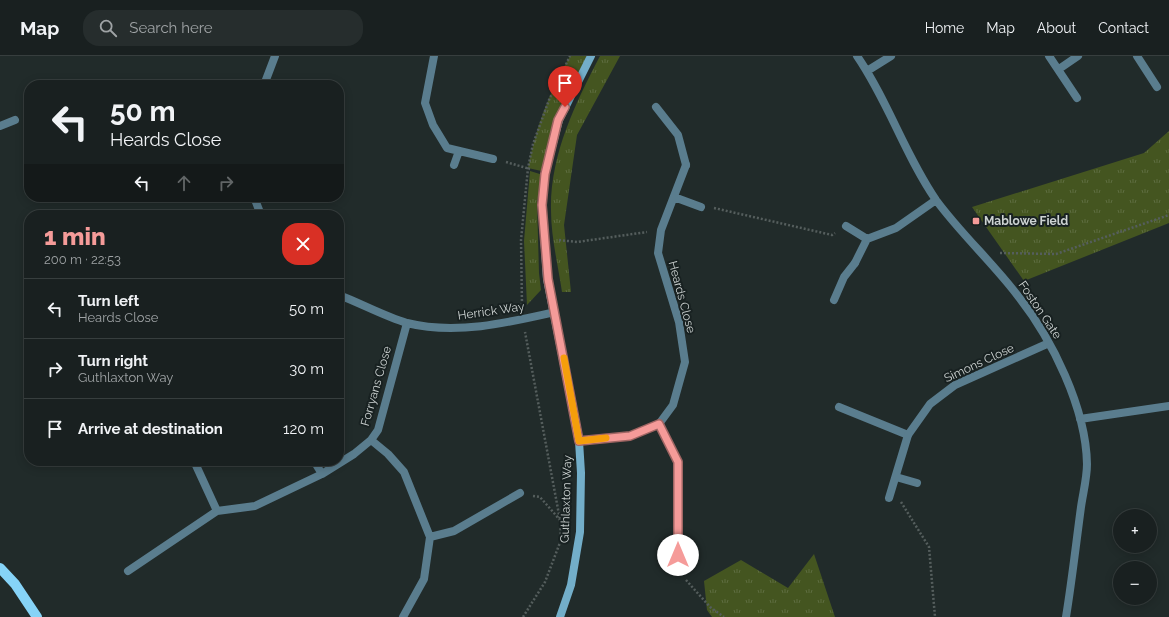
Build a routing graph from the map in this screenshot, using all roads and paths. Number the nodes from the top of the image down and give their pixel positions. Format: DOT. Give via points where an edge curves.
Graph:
graph roads {
  1 [pos="275,56"];
  2 [pos="434,56"];
  3 [pos="570,56"];
  4 [pos="591,56"];
  5 [pos="857,56"];
  6 [pos="890,56"];
  7 [pos="1049,56"];
  8 [pos="1078,56"];
  9 [pos="1137,56"];
  10 [pos="1059,69"];
  11 [pos="867,71"];
  12 [pos="266,80"];
  13 [pos="1157,87"];
  14 [pos="1077,98"];
  15 [pos="656,107"];
  16 [pos="15,120"];
  17 [pos="0,126"];
  18 [pos="459,151"];
  19 [pos="493,159"];
  20 [pos="454,165"];
  21 [pos="528,168"];
  22 [pos="545,174"];
  23 [pos="674,197"];
  24 [pos="936,200"];
  25 [pos="700,207"];
  26 [pos="1169,215"];
  27 [pos="846,226"];
  28 [pos="661,230"];
  29 [pos="544,239"];
  30 [pos="868,240"];
  31 [pos="980,253"];
  32 [pos="344,297"];
  33 [pos="834,300"];
  34 [pos="555,312"];
  35 [pos="523,319"];
  36 [pos="407,323"];
  37 [pos="1048,343"];
  38 [pos="1169,406"];
  39 [pos="839,407"];
  40 [pos="1080,419"];
  41 [pos="659,424"];
  42 [pos="908,435"];
  43 [pos="370,440"];
  44 [pos="579,441"];
  45 [pos="344,460"];
  46 [pos="196,466"];
  47 [pos="317,466"];
  48 [pos="335,466"];
  49 [pos="322,474"];
  50 [pos="896,477"];
  51 [pos="917,483"];
  52 [pos="520,493"];
  53 [pos="889,498"];
  54 [pos="217,511"];
  55 [pos="560,520"];
  56 [pos="430,537"];
  57 [pos="0,568"];
  58 [pos="678,570"];
  59 [pos="128,571"];
  60 [pos="37,617"];
  61 [pos="403,617"];
  62 [pos="523,617"];
  63 [pos="560,617"];
  64 [pos="724,617"];
  65 [pos="935,617"];
  66 [pos="1066,617"];
  1 -- 12 [label="street"];
  2 -- 18 [label="street" via="425,103 433,125 447,148"];
  3 -- 21 [label="path" via="549,100 533,144"];
  4 -- 22 [label="street, Guthlaxton Way" via="558,120"];
  5 -- 11 [label="street, Foston Gate"];
  6 -- 11 [label="street"];
  7 -- 10 [label="street"];
  8 -- 10 [label="street"];
  9 -- 13 [label="street"];
  10 -- 14 [label="street"];
  11 -- 24 [label="street, Foston Gate" via="906,150"];
  15 -- 23 [label="street, Heards Close" via="678,135 686,165"];
  16 -- 17 [label="street"];
  18 -- 19 [label="street"];
  18 -- 20 [label="street"];
  19 -- 21 [label="path"];
  21 -- 22 [label="path"];
  21 -- 35 [label="path" via="521,240"];
  22 -- 29 [label="street, Guthlaxton Way" via="542,205"];
  23 -- 25 [label="street"];
  23 -- 28 [label="street, Heards Close"];
  24 -- 30 [label="street" via="896,228"];
  24 -- 31 [label="street, Foston Gate"];
  25 -- 27 [label="path" via="707,206 832,235"];
  26 -- 31 [label="path" via="1056,254"];
  27 -- 30 [label="street"];
  28 -- 29 [label="path" via="577,242"];
  28 -- 41 [label="street, Heards Close" via="658,253 679,322 685,362 673,405"];
  29 -- 34 [label="street, Guthlaxton Way" via="548,279"];
  30 -- 33 [label="street" via="844,277"];
  31 -- 37 [label="street, Foston Gate" via="1019,296"];
  32 -- 36 [label="street, Herrick Way"];
  34 -- 35 [label="street, Herrick Way"];
  34 -- 44 [label="street, Guthlaxton Way"];
  35 -- 36 [label="street, Herrick Way" via="459,329"];
  35 -- 55 [label="path"];
  36 -- 43 [label="street, Forryans Close" via="378,430"];
  37 -- 40 [label="street, Foston Gate" via="1066,377"];
  37 -- 42 [label="street, Simons Close" via="955,385 930,404"];
  38 -- 40 [label="street"];
  39 -- 42 [label="street"];
  40 -- 66 [label="street, Foston Gate" via="1087,464"];
  41 -- 44 [label="street" via="630,436"];
  41 -- 58 [label="street" via="678,462"];
  42 -- 50 [label="street, Simons Close"];
  43 -- 45 [label="street, Forryans Close"];
  43 -- 56 [label="street" via="388,454 404,472"];
  44 -- 63 [label="street, Guthlaxton Way" via="580,532 571,585"];
  46 -- 54 [label="street"];
  47 -- 49 [label="street"];
  48 -- 49 [label="street, Forryans Close"];
  49 -- 54 [label="street, Forryans Close" via="255,506"];
  50 -- 51 [label="street"];
  50 -- 53 [label="street, Simons Close"];
  52 -- 55 [label="path" via="540,497"];
  52 -- 56 [label="street" via="454,531"];
  53 -- 65 [label="path" via="902,502 930,547"];
  54 -- 59 [label="street, Forryans Close"];
  55 -- 62 [label="path" via="561,540 545,582"];
  56 -- 61 [label="street" via="424,580"];
  57 -- 60 [label="main road" via="15,584"];
  58 -- 64 [label="path" via="710,607"];
}
